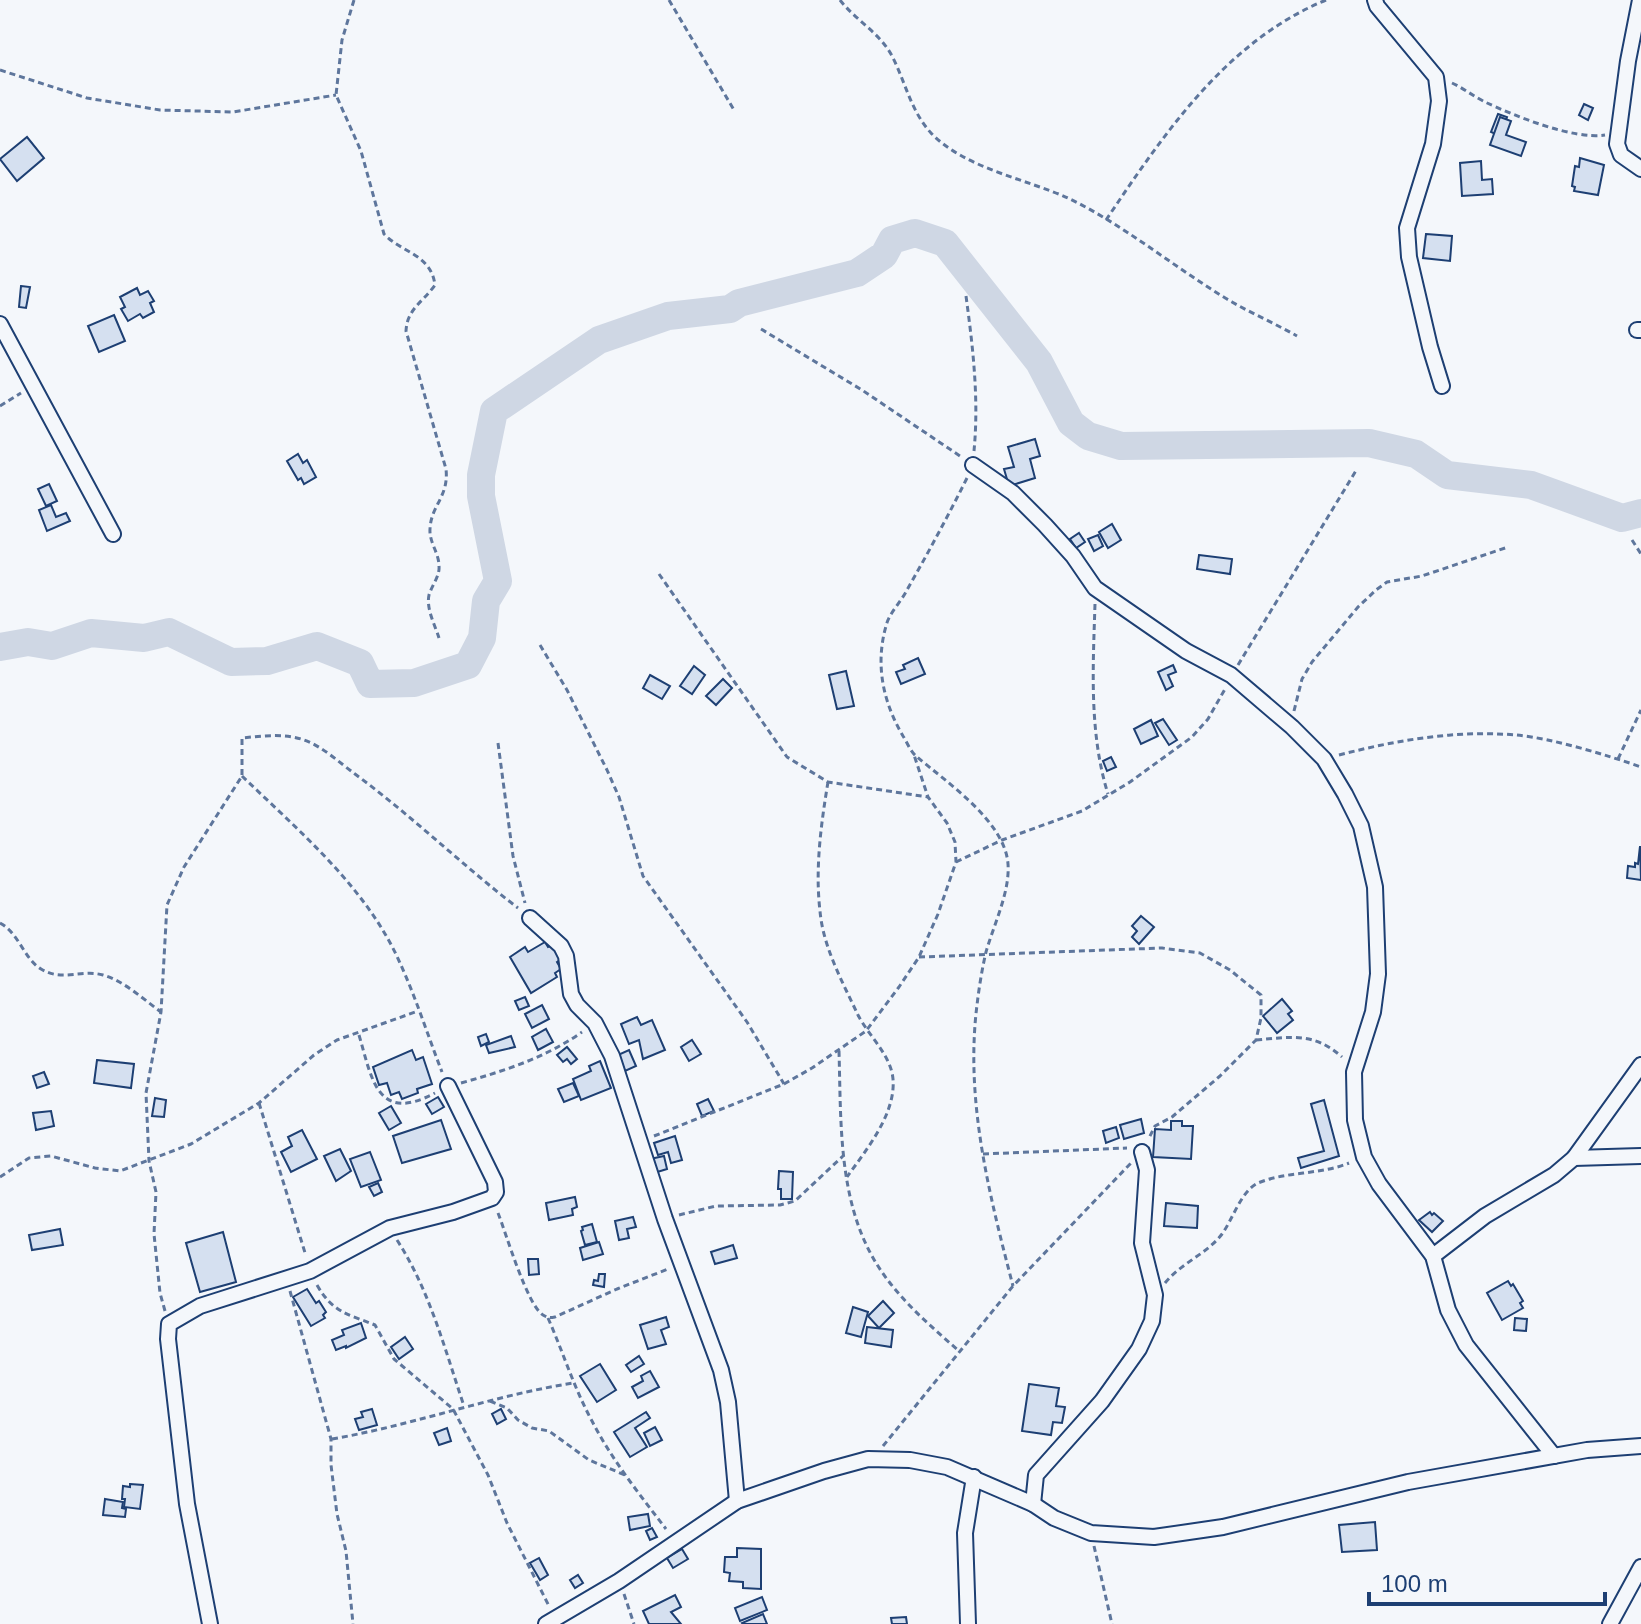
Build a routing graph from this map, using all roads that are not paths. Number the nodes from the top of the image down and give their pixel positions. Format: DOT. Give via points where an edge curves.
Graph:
graph roads {
  1 [pos="1375,0"];
  2 [pos="1640,0"];
  3 [pos="1641,169"];
  4 [pos="0,324"];
  5 [pos="1442,386"];
  6 [pos="973,465"];
  7 [pos="113,534"];
  8 [pos="530,918"];
  9 [pos="1641,1065"];
  10 [pos="448,1086"];
  11 [pos="1142,1152"];
  12 [pos="1641,1156"];
  13 [pos="1574,1158"];
  14 [pos="1433,1256"];
  15 [pos="1641,1446"];
  16 [pos="1554,1456"];
  17 [pos="974,1477"];
  18 [pos="737,1501"];
  19 [pos="1033,1504"];
  20 [pos="1641,1567"];
  21 [pos="551,1621"];
  22 [pos="210,1624"];
  23 [pos="968,1624"];
  24 [pos="1610,1624"];
  1 -- 5 [label="street" via="1436,77 1439,101 1433,144 1407,228 1409,257"];
  2 -- 3 [label="street" via="1617,144 1621,155"];
  4 -- 7 [label="street"];
  6 -- 14 [label="street" via="1034,514 1095,588 1186,651 1231,675 1324,759 1361,826 1375,887 1378,974 1373,1012 1354,1072 1355,1120 1364,1157 1379,1184"];
  8 -- 18 [label="street" via="561,946 571,994 595,1023 612,1056 721,1370"];
  9 -- 13 [label="street"];
  10 -- 22 [label="street" via="495,1182 492,1198 390,1228 310,1271 200,1306 169,1324 187,1504"];
  11 -- 19 [label="street" via="1147,1170 1142,1243 1155,1295 1152,1321 1102,1401 1036,1475"];
  12 -- 13 [label="street"];
  13 -- 14 [label="street"];
  14 -- 16 [label="street" via="1448,1310 1466,1345"];
  15 -- 16 [label="street"];
  16 -- 19 [label="street" via="1154,1537 1091,1533"];
  17 -- 18 [label="street" via="910,1460 868,1459"];
  17 -- 19 [label="street"];
  17 -- 23 [label="street" via="965,1533"];
  18 -- 21 [label="street"];
  20 -- 24 [label="street"];
}
